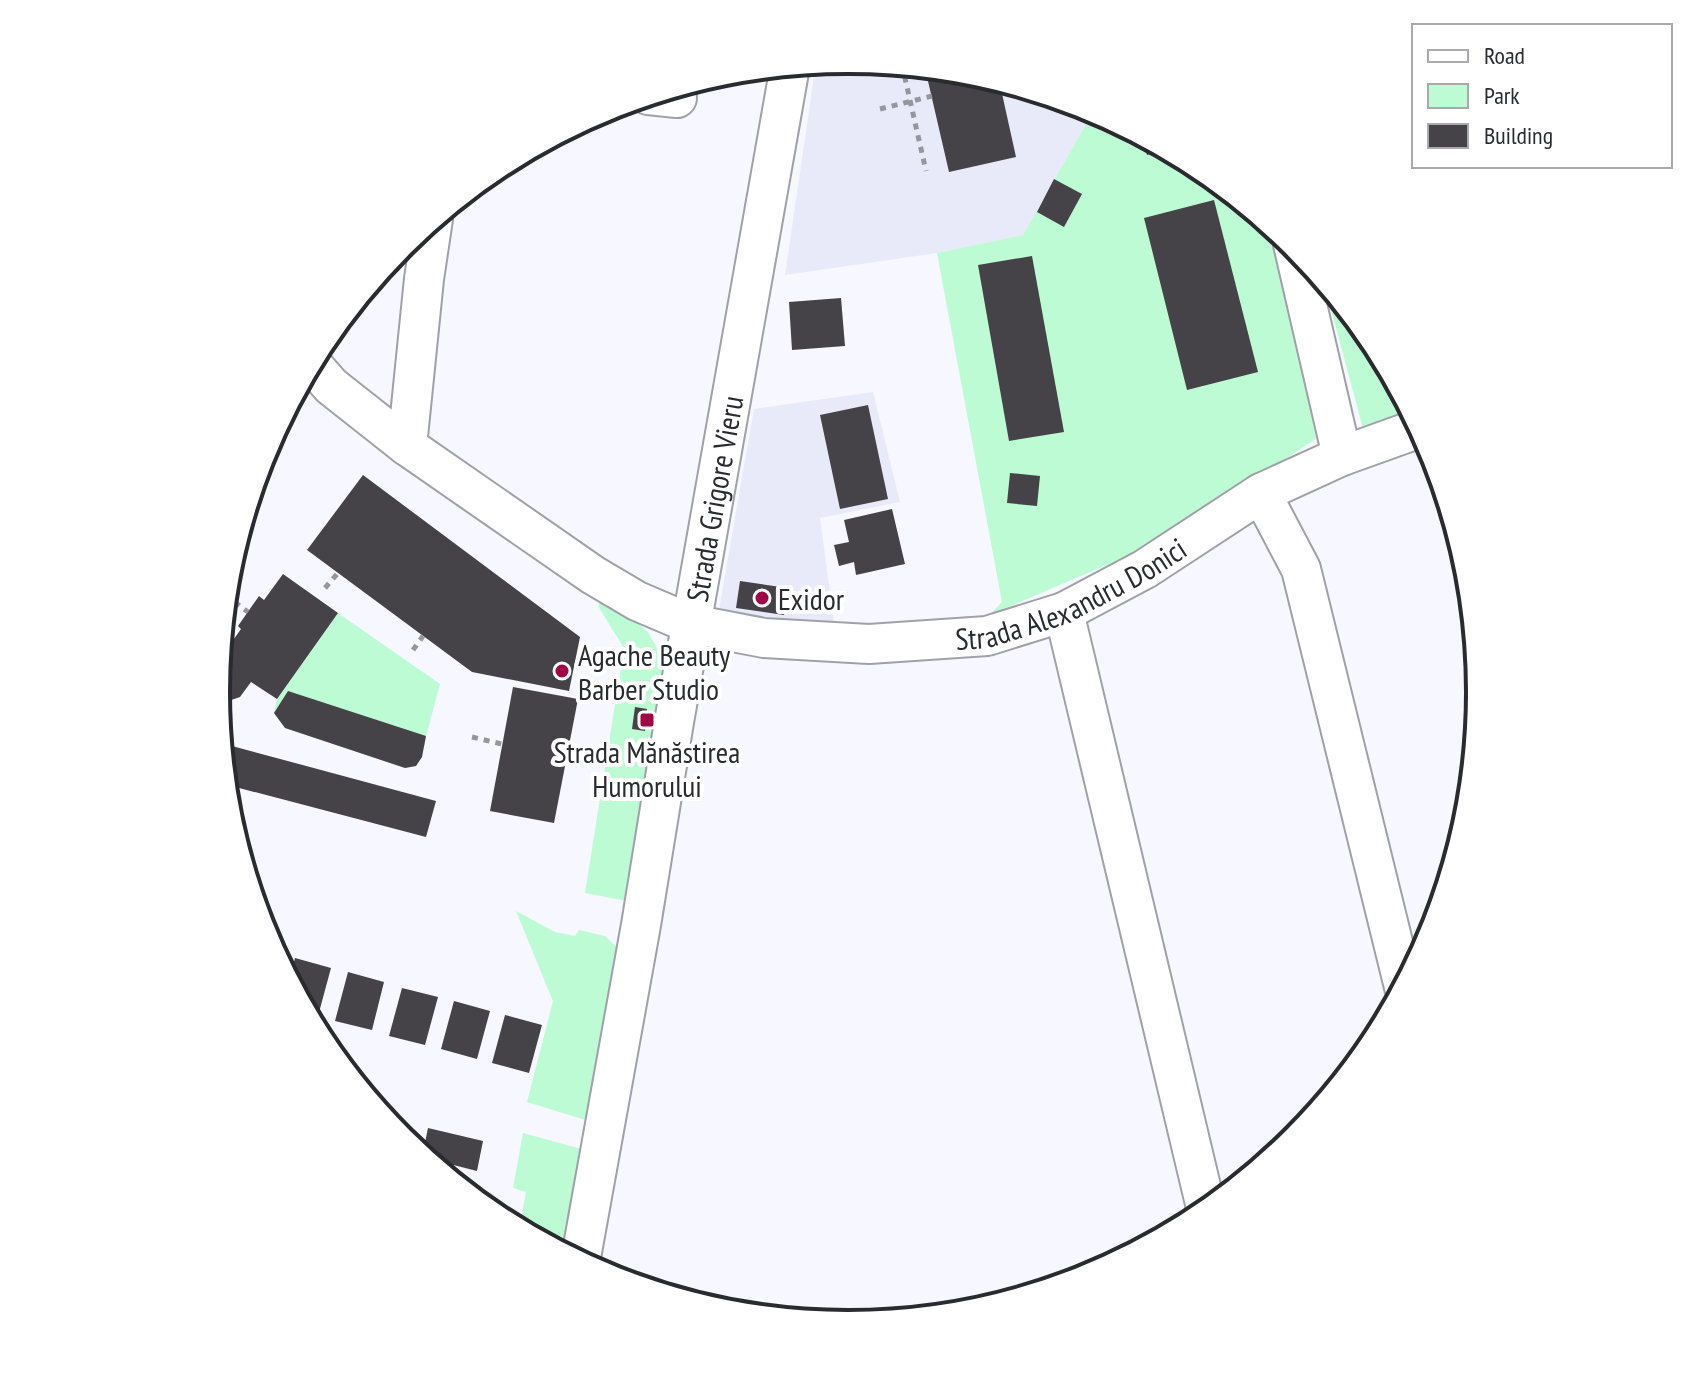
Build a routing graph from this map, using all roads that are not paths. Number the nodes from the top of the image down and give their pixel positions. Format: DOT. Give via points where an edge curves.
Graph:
graph roads {
  1 [pos="788,77"];
  2 [pos="430,236"];
  3 [pos="1299,270"];
  4 [pos="319,372"];
  5 [pos="1409,432"];
  6 [pos="407,446"];
  7 [pos="1342,456"];
  8 [pos="1261,493"];
  9 [pos="1064,612"];
  10 [pos="691,624"];
  11 [pos="1400,971"];
  12 [pos="1204,1198"];
  13 [pos="582,1251"];
  1 -- 10 [label="street, Strada Grigore Vieru"];
  2 -- 6 [label="street"];
  3 -- 7 [label="street"];
  4 -- 6 [label="street"];
  5 -- 7 [label="street, Strada Alexandru Donici"];
  6 -- 10 [label="street" via="593,575"];
  7 -- 8 [label="street, Strada Alexandru Donici"];
  8 -- 9 [label="street, Strada Alexandru Donici" via="1145,569"];
  8 -- 11 [label="street" via="1301,569"];
  9 -- 10 [label="street, Strada Alexandru Donici" via="987,636 869,644 764,638"];
  9 -- 12 [label="street"];
  10 -- 13 [label="street, Strada Grigore Vieru"];
}
